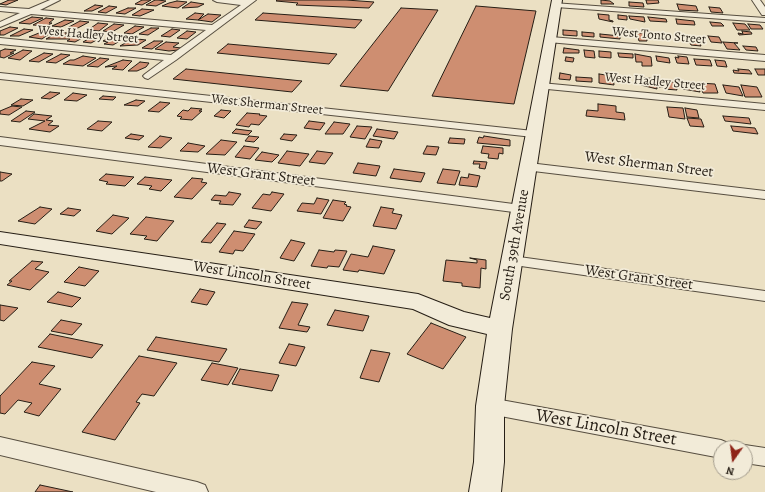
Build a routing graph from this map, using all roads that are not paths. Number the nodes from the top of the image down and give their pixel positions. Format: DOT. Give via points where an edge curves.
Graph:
graph roads {
  1 [pos="56,0"];
  2 [pos="217,0"];
  3 [pos="756,0"];
  4 [pos="251,1"];
  5 [pos="557,3"];
  6 [pos="0,9"];
  7 [pos="30,12"];
  8 [pos="765,13"];
  9 [pos="765,20"];
  10 [pos="0,25"];
  11 [pos="214,28"];
  12 [pos="551,40"];
  13 [pos="0,41"];
  14 [pos="173,58"];
  15 [pos="765,58"];
  16 [pos="0,76"];
  17 [pos="148,76"];
  18 [pos="17,78"];
  19 [pos="541,86"];
  20 [pos="0,88"];
  21 [pos="765,106"];
  22 [pos="534,134"];
  23 [pos="0,141"];
  24 [pos="529,167"];
  25 [pos="765,195"];
  26 [pos="522,209"];
  27 [pos="0,238"];
  28 [pos="512,261"];
  29 [pos="765,296"];
  30 [pos="500,329"];
  31 [pos="490,406"];
  32 [pos="0,446"];
  33 [pos="713,448"];
  34 [pos="753,455"];
  35 [pos="765,457"];
  36 [pos="197,492"];
  37 [pos="485,492"];
  1 -- 7 [label="street"];
  2 -- 4 [label="street"];
  3 -- 8 [label="street"];
  4 -- 11 [label="street"];
  5 -- 9 [label="street"];
  5 -- 12 [label="street, South 39th Avenue"];
  6 -- 7 [label="street"];
  7 -- 10 [label="street"];
  7 -- 11 [label="street"];
  11 -- 14 [label="street"];
  12 -- 15 [label="street, West Tonto Street"];
  12 -- 19 [label="street, South 39th Avenue"];
  13 -- 14 [label="street, West Hadley Street"];
  14 -- 17 [label="street"];
  16 -- 18 [label="street, West Sherman Street"];
  18 -- 20 [label="street"];
  18 -- 22 [label="street, West Sherman Street"];
  19 -- 21 [label="street, West Hadley Street"];
  19 -- 22 [label="street, South 39th Avenue"];
  22 -- 24 [label="street, South 39th Avenue"];
  23 -- 26 [label="street, West Grant Street"];
  24 -- 25 [label="street, West Sherman Street"];
  24 -- 26 [label="street, South 39th Avenue"];
  26 -- 28 [label="street, South 39th Avenue"];
  27 -- 30 [label="street, West Lincoln Street" via="418,302 458,319"];
  28 -- 29 [label="street, West Grant Street"];
  28 -- 30 [label="street, South 39th Avenue"];
  30 -- 31 [label="street, South 39th Avenue"];
  31 -- 33 [label="street, West Lincoln Street"];
  31 -- 37 [label="street, South 39th Avenue" via="489,462"];
  32 -- 36 [label="street"];
  34 -- 35 [label="street"];
}
